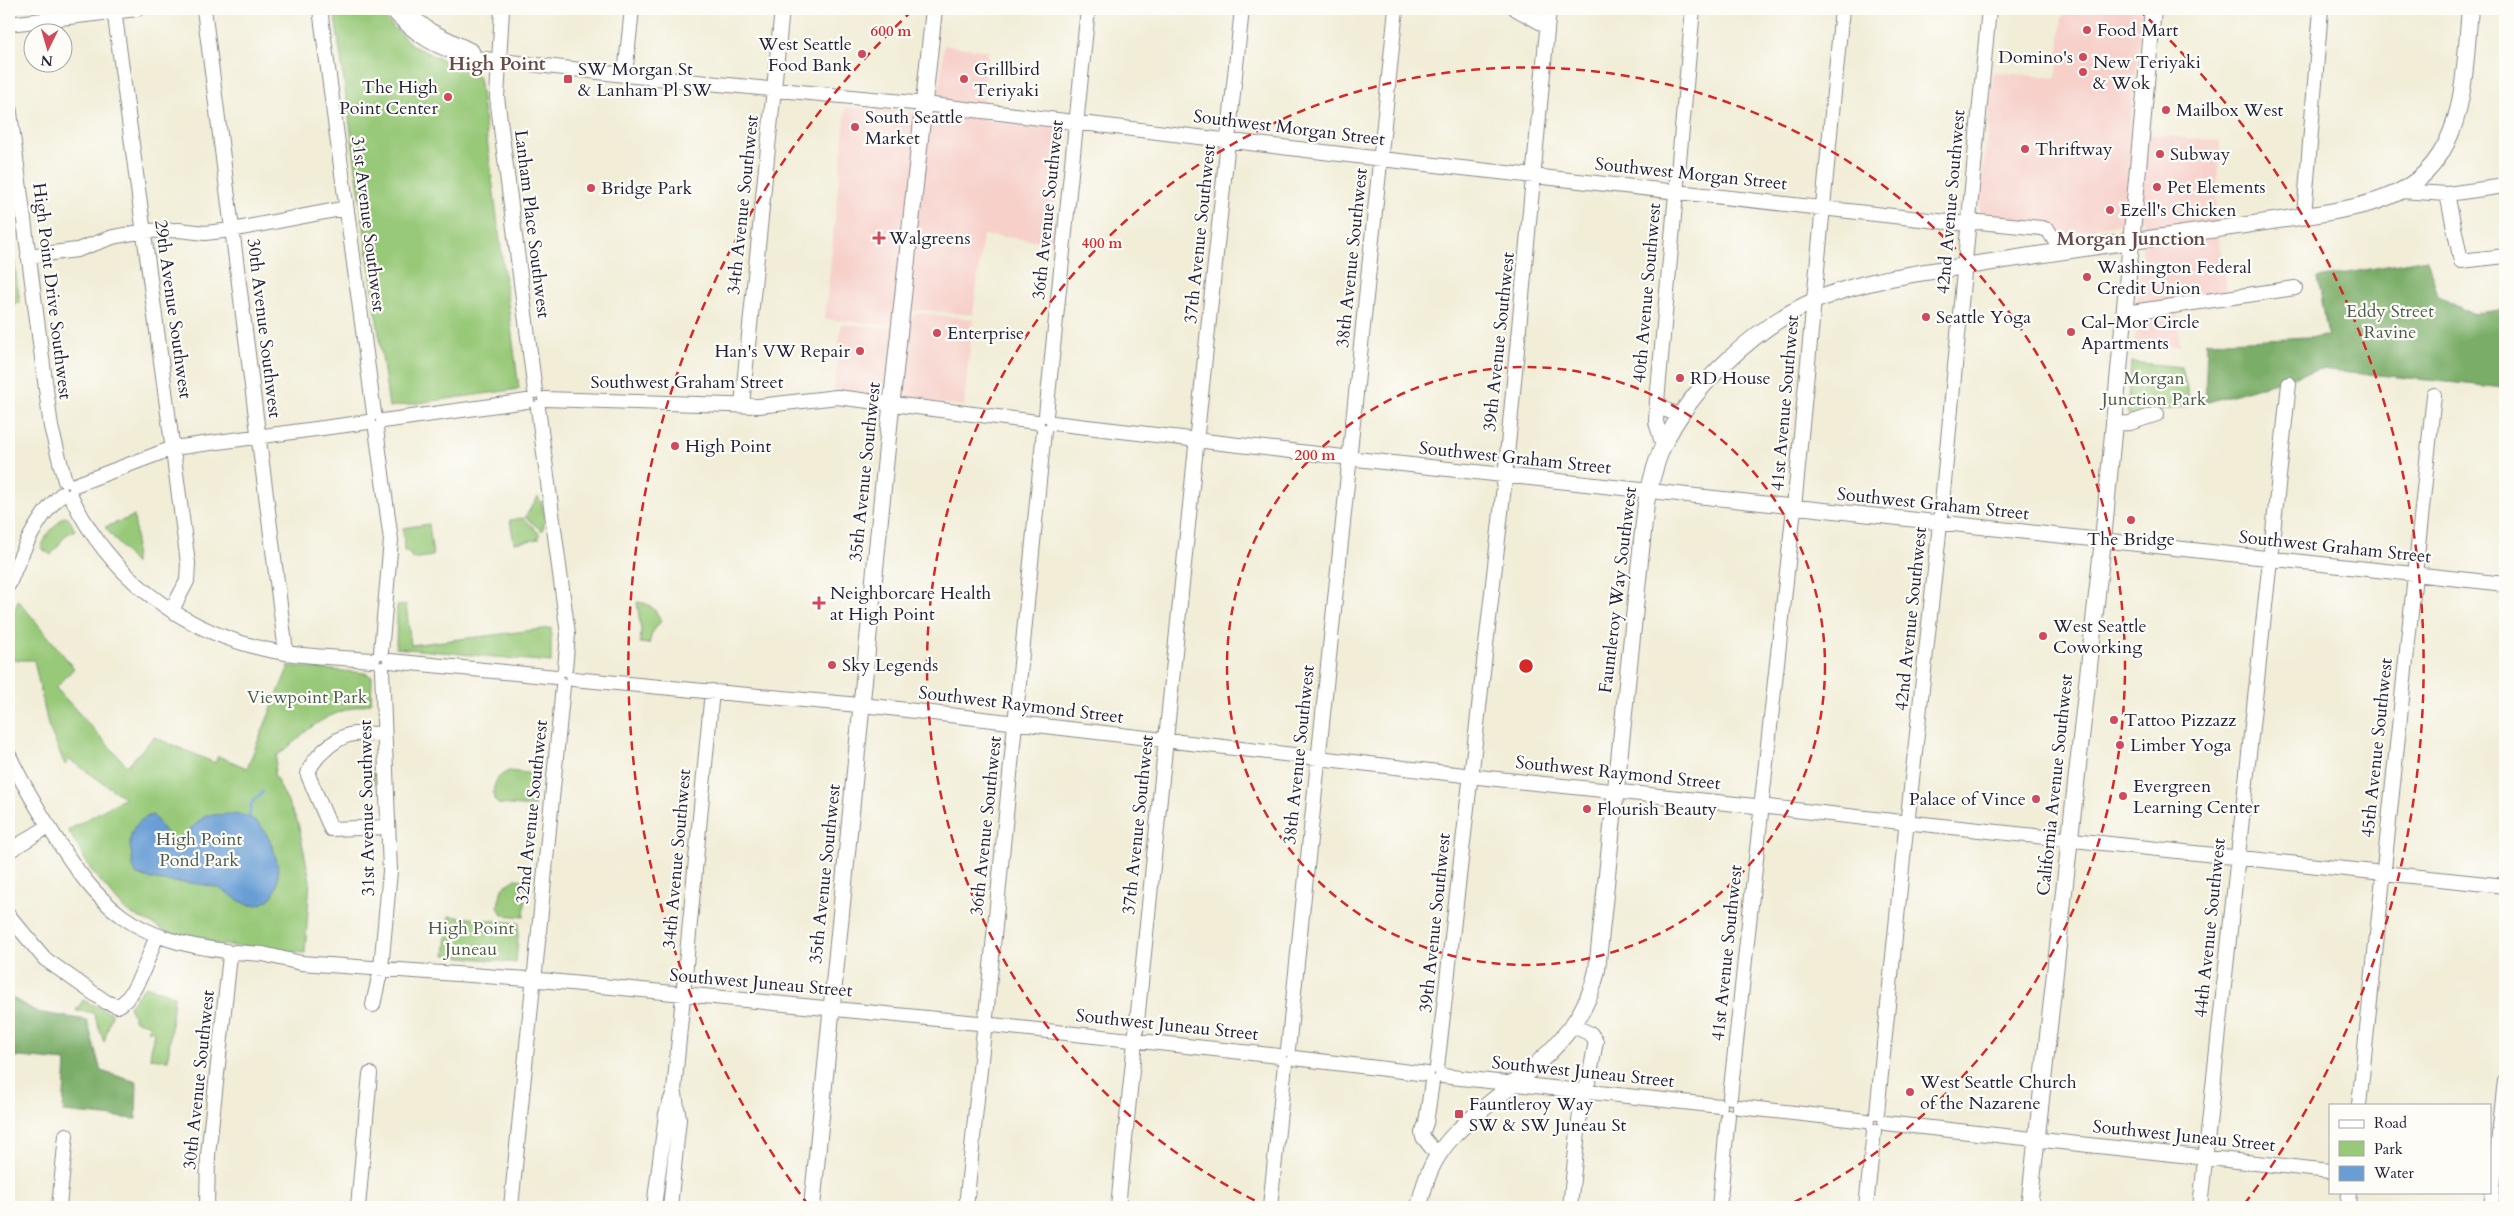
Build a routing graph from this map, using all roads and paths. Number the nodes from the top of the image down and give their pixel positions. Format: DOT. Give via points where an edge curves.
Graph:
graph roads {
  1 [pos="137,9"];
  2 [pos="204,9"];
  3 [pos="320,9"];
  4 [pos="390,9"];
  5 [pos="402,9"];
  6 [pos="502,9"];
  7 [pos="632,9"];
  8 [pos="782,9"];
  9 [pos="934,9"];
  10 [pos="1088,9"];
  11 [pos="1242,9"];
  12 [pos="1396,9"];
  13 [pos="1516,9"];
  14 [pos="1549,9"];
  15 [pos="1693,9"];
  16 [pos="1842,9"];
  17 [pos="1989,9"];
  18 [pos="2153,9"];
  19 [pos="2321,9"];
  20 [pos="2470,9"];
  21 [pos="114,10"];
  22 [pos="9,24"];
  23 [pos="1547,26"];
  24 [pos="498,61"];
  25 [pos="625,75"];
  26 [pos="774,89"];
  27 [pos="9,104"];
  28 [pos="924,104"];
  29 [pos="1076,122"];
  30 [pos="1229,140"];
  31 [pos="1381,159"];
  32 [pos="1534,176"];
  33 [pos="2505,186"];
  34 [pos="1675,191"];
  35 [pos="2401,191"];
  36 [pos="2447,194"];
  37 [pos="346,208"];
  38 [pos="1823,208"];
  39 [pos="2304,216"];
  40 [pos="1967,224"];
  41 [pos="232,230"];
  42 [pos="144,231"];
  43 [pos="2131,241"];
  44 [pos="2062,252"];
  45 [pos="28,256"];
  46 [pos="2505,256"];
  47 [pos="1964,267"];
  48 [pos="2295,288"];
  49 [pos="1814,301"];
  50 [pos="2124,313"];
  51 [pos="2289,384"];
  52 [pos="2434,395"];
  53 [pos="536,400"];
  54 [pos="1656,401"];
  55 [pos="892,403"];
  56 [pos="742,405"];
  57 [pos="2157,414"];
  58 [pos="1682,416"];
  59 [pos="375,421"];
  60 [pos="1045,423"];
  61 [pos="2113,424"];
  62 [pos="259,436"];
  63 [pos="1197,440"];
  64 [pos="1663,446"];
  65 [pos="173,448"];
  66 [pos="1350,458"];
  67 [pos="1505,477"];
  68 [pos="68,489"];
  69 [pos="1648,492"];
  70 [pos="1794,508"];
  71 [pos="1940,524"];
  72 [pos="2103,540"];
  73 [pos="2269,559"];
  74 [pos="2415,574"];
  75 [pos="9,584"];
  76 [pos="2505,584"];
  77 [pos="172,610"];
  78 [pos="286,652"];
  79 [pos="381,661"];
  80 [pos="565,678"];
  81 [pos="712,691"];
  82 [pos="863,706"];
  83 [pos="1015,723"];
  84 [pos="384,734"];
  85 [pos="1166,740"];
  86 [pos="9,755"];
  87 [pos="1317,758"];
  88 [pos="1471,776"];
  89 [pos="1615,792"];
  90 [pos="1762,807"];
  91 [pos="1908,823"];
  92 [pos="49,826"];
  93 [pos="388,827"];
  94 [pos="2069,840"];
  95 [pos="9,851"];
  96 [pos="2237,858"];
  97 [pos="2383,873"];
  98 [pos="2505,886"];
  99 [pos="9,916"];
  100 [pos="157,935"];
  101 [pos="230,953"];
  102 [pos="381,968"];
  103 [pos="534,979"];
  104 [pos="683,994"];
  105 [pos="373,1004"];
  106 [pos="831,1008"];
  107 [pos="985,1024"];
  108 [pos="1573,1026"];
  109 [pos="1135,1041"];
  110 [pos="1286,1057"];
  111 [pos="370,1074"];
  112 [pos="1435,1075"];
  113 [pos="2505,1081"];
  114 [pos="1513,1083"];
  115 [pos="1585,1090"];
  116 [pos="674,1091"];
  117 [pos="2359,1104"];
  118 [pos="1729,1107"];
  119 [pos="1876,1122"];
  120 [pos="66,1135"];
  121 [pos="2036,1139"];
  122 [pos="1438,1156"];
  123 [pos="2205,1158"];
  124 [pos="2329,1171"];
  125 [pos="2496,1189"];
  126 [pos="2350,1194"];
  127 [pos="59,1207"];
  128 [pos="207,1207"];
  129 [pos="358,1207"];
  130 [pos="511,1207"];
  131 [pos="654,1207"];
  132 [pos="670,1207"];
  133 [pos="812,1207"];
  134 [pos="966,1207"];
  135 [pos="1118,1207"];
  136 [pos="1270,1207"];
  137 [pos="1419,1207"];
  138 [pos="1570,1207"];
  139 [pos="1719,1207"];
  140 [pos="1866,1207"];
  141 [pos="2029,1207"];
  142 [pos="2200,1207"];
  143 [pos="2348,1207"];
  144 [pos="2491,1207"];
  1 -- 21 [label="street"];
  2 -- 41 [label="street, 30th Avenue Southwest"];
  3 -- 37 [label="street, 31st Avenue Southwest"];
  4 -- 24 [label="street" via="416,34 433,44 451,52"];
  5 -- 24 [label="street" via="431,31"];
  6 -- 24 [label="street"];
  7 -- 25 [label="street"];
  8 -- 26 [label="street, 34th Avenue Southwest"];
  9 -- 28 [label="main road, 35th Avenue Southwest"];
  10 -- 29 [label="street, 36th Avenue Southwest"];
  11 -- 30 [label="street, 37th Avenue Southwest"];
  12 -- 31 [label="street, 38th Avenue Southwest"];
  13 -- 23 [label="street"];
  14 -- 23 [label="street, 39th Avenue Southwest"];
  15 -- 34 [label="street, 40th Avenue Southwest"];
  16 -- 38 [label="street, 41st Avenue Southwest"];
  17 -- 40 [label="street, 42nd Avenue Southwest"];
  18 -- 43 [label="main road, California Avenue Southwest"];
  19 -- 39 [label="street"];
  20 -- 35 [label="main road, Fauntleroy Way Southwest" via="2455,127 2430,168"];
  21 -- 22 [label="street"];
  21 -- 42 [label="street, 29th Avenue Southwest"];
  23 -- 32 [label="street, 39th Avenue Southwest"];
  24 -- 25 [label="street, Southwest Morgan Street"];
  24 -- 53 [label="street, Lanham Place Southwest" via="497,97"];
  25 -- 26 [label="street, Southwest Morgan Street"];
  26 -- 28 [label="street, Southwest Morgan Street"];
  26 -- 56 [label="street, 34th Avenue Southwest"];
  27 -- 45 [label="street, High Point Drive Southwest"];
  28 -- 29 [label="street, Southwest Morgan Street"];
  28 -- 55 [label="main road, 35th Avenue Southwest"];
  29 -- 30 [label="street, Southwest Morgan Street"];
  29 -- 60 [label="street, 36th Avenue Southwest"];
  30 -- 31 [label="street, Southwest Morgan Street"];
  30 -- 63 [label="street, 37th Avenue Southwest"];
  31 -- 32 [label="street, Southwest Morgan Street"];
  31 -- 66 [label="street, 38th Avenue Southwest"];
  32 -- 34 [label="street, Southwest Morgan Street"];
  32 -- 67 [label="street, 39th Avenue Southwest"];
  33 -- 36 [label="street"];
  34 -- 38 [label="street, Southwest Morgan Street"];
  34 -- 54 [label="street, 40th Avenue Southwest"];
  35 -- 36 [label="street"];
  35 -- 39 [label="main road, Fauntleroy Way Southwest" via="2355,207"];
  36 -- 46 [label="street" via="2461,261"];
  37 -- 41 [label="street"];
  37 -- 59 [label="street, 31st Avenue Southwest"];
  38 -- 40 [label="street, Southwest Morgan Street"];
  38 -- 49 [label="street, 41st Avenue Southwest"];
  39 -- 43 [label="main road, Fauntleroy Way Southwest"];
  40 -- 44 [label="street, Southwest Morgan Street" via="1980,222 2041,228 2052,234"];
  40 -- 47 [label="street, 42nd Avenue Southwest"];
  41 -- 42 [label="street" via="205,233"];
  41 -- 62 [label="street, 30th Avenue Southwest"];
  42 -- 45 [label="street" via="113,237 78,250"];
  42 -- 65 [label="street, 29th Avenue Southwest"];
  43 -- 44 [label="main road, Fauntleroy Way Southwest"];
  43 -- 50 [label="main road, California Avenue Southwest"];
  44 -- 47 [label="main road, Fauntleroy Way Southwest"];
  45 -- 68 [label="street, High Point Drive Southwest" via="51,427"];
  47 -- 49 [label="main road, Fauntleroy Way Southwest" via="1888,280"];
  47 -- 71 [label="street, 42nd Avenue Southwest"];
  48 -- 50 [label="street"];
  49 -- 58 [label="main road, Fauntleroy Way Southwest" via="1750,340 1704,386"];
  49 -- 70 [label="street, 41st Avenue Southwest"];
  50 -- 61 [label="main road, California Avenue Southwest"];
  51 -- 73 [label="street, 44th Avenue Southwest"];
  52 -- 74 [label="street, 45th Avenue Southwest"];
  53 -- 56 [label="street, Southwest Graham Street"];
  53 -- 59 [label="street, Southwest Graham Street"];
  53 -- 80 [label="street, Lanham Place Southwest" via="568,634"];
  54 -- 58 [label="street, 40th Avenue Southwest" via="1666,410"];
  54 -- 64 [label="street, 40th Avenue Southwest" via="1656,422"];
  55 -- 56 [label="street, Southwest Graham Street" via="837,397"];
  55 -- 60 [label="street, Southwest Graham Street"];
  55 -- 82 [label="main road, 35th Avenue Southwest"];
  57 -- 61 [label="street" via="2130,423"];
  58 -- 64 [label="main road, Fauntleroy Way Southwest"];
  59 -- 62 [label="street, Southwest Graham Street"];
  59 -- 79 [label="street, 31st Avenue Southwest" via="391,540"];
  60 -- 63 [label="street, Southwest Graham Street"];
  60 -- 83 [label="street, 36th Avenue Southwest"];
  61 -- 72 [label="main road, California Avenue Southwest"];
  62 -- 65 [label="street, Southwest Graham Street"];
  62 -- 78 [label="street, 30th Avenue Southwest"];
  63 -- 66 [label="street, Southwest Graham Street"];
  63 -- 85 [label="street, 37th Avenue Southwest"];
  64 -- 69 [label="main road, Fauntleroy Way Southwest"];
  65 -- 68 [label="street, Southwest Graham Street"];
  65 -- 77 [label="street, 29th Avenue Southwest" via="188,572 183,592"];
  66 -- 67 [label="street, Southwest Graham Street"];
  66 -- 87 [label="street, 38th Avenue Southwest"];
  67 -- 69 [label="street, Southwest Graham Street"];
  67 -- 88 [label="street, 39th Avenue Southwest"];
  68 -- 75 [label="street" via="48,507 38,523"];
  68 -- 77 [label="street, Southwest Raymond Street" via="83,521 112,561 155,601"];
  69 -- 70 [label="street, Southwest Graham Street"];
  69 -- 89 [label="main road, Fauntleroy Way Southwest"];
  70 -- 71 [label="street, Southwest Graham Street"];
  70 -- 90 [label="street, 41st Avenue Southwest"];
  71 -- 72 [label="street, Southwest Graham Street"];
  71 -- 91 [label="street, 42nd Avenue Southwest"];
  72 -- 73 [label="street, Southwest Graham Street"];
  72 -- 94 [label="main road, California Avenue Southwest"];
  73 -- 74 [label="street, Southwest Graham Street"];
  73 -- 96 [label="street, 44th Avenue Southwest"];
  74 -- 76 [label="street, Southwest Graham Street"];
  74 -- 97 [label="street, 45th Avenue Southwest"];
  77 -- 78 [label="street, Southwest Raymond Street" via="225,637 256,648"];
  78 -- 79 [label="street, Southwest Raymond Street"];
  79 -- 80 [label="street, Southwest Raymond Street"];
  79 -- 84 [label="street, 31st Avenue Southwest"];
  80 -- 81 [label="street, Southwest Raymond Street"];
  80 -- 103 [label="street, 32nd Avenue Southwest"];
  81 -- 82 [label="street, Southwest Raymond Street"];
  81 -- 104 [label="street, 34th Avenue Southwest"];
  82 -- 83 [label="street, Southwest Raymond Street"];
  82 -- 106 [label="main road, 35th Avenue Southwest"];
  83 -- 85 [label="street, Southwest Raymond Street"];
  83 -- 107 [label="street, 36th Avenue Southwest"];
  84 -- 93 [label="street, 31st Avenue Southwest"];
  84 -- 93 [label="street" via="347,735 314,761 308,775 331,829"];
  85 -- 87 [label="street, Southwest Raymond Street"];
  85 -- 109 [label="street, 37th Avenue Southwest"];
  86 -- 92 [label="street"];
  87 -- 88 [label="street, Southwest Raymond Street"];
  87 -- 110 [label="street, 38th Avenue Southwest"];
  88 -- 89 [label="street, Southwest Raymond Street"];
  88 -- 112 [label="street, 39th Avenue Southwest"];
  89 -- 90 [label="street, Southwest Raymond Street"];
  89 -- 108 [label="main road, Fauntleroy Way Southwest" via="1597,970 1592,991"];
  90 -- 91 [label="street, Southwest Raymond Street"];
  90 -- 118 [label="street, 41st Avenue Southwest"];
  91 -- 94 [label="street, Southwest Raymond Street"];
  91 -- 119 [label="street, 42nd Avenue Southwest"];
  92 -- 95 [label="street"];
  92 -- 100 [label="street" via="92,890 118,914"];
  93 -- 102 [label="street, 31st Avenue Southwest" via="390,871"];
  94 -- 96 [label="street, Southwest Raymond Street"];
  94 -- 121 [label="main road, California Avenue Southwest"];
  96 -- 97 [label="street, Southwest Raymond Street"];
  96 -- 123 [label="street, 44th Avenue Southwest"];
  97 -- 98 [label="street, Southwest Raymond Street"];
  97 -- 117 [label="street, 45th Avenue Southwest"];
  99 -- 100 [label="street" via="45,960 106,1002 117,1006 127,999 138,980"];
  100 -- 101 [label="street"];
  101 -- 102 [label="street, Southwest Juneau Street" via="262,954 301,963"];
  101 -- 128 [label="street, 30th Avenue Southwest" via="208,1155"];
  102 -- 103 [label="street, Southwest Juneau Street"];
  102 -- 105 [label="street, 31st Avenue Southwest"];
  103 -- 104 [label="street, Southwest Juneau Street"];
  103 -- 130 [label="street, 32nd Avenue Southwest"];
  104 -- 106 [label="street, Southwest Juneau Street"];
  104 -- 116 [label="street, 34th Avenue Southwest"];
  106 -- 107 [label="street, Southwest Juneau Street"];
  106 -- 133 [label="main road, 35th Avenue Southwest"];
  107 -- 109 [label="street, Southwest Juneau Street"];
  107 -- 134 [label="street, 36th Avenue Southwest"];
  108 -- 114 [label="main road, Fauntleroy Way Southwest" via="1543,1058"];
  108 -- 115 [label="street" via="1591,1034 1596,1041"];
  109 -- 110 [label="street, Southwest Juneau Street"];
  109 -- 135 [label="street, 37th Avenue Southwest"];
  110 -- 112 [label="street, Southwest Juneau Street"];
  110 -- 136 [label="street, 38th Avenue Southwest"];
  111 -- 129 [label="street"];
  112 -- 114 [label="street, Southwest Juneau Street"];
  112 -- 122 [label="street, 39th Avenue Southwest" via="1422,1133"];
  113 -- 125 [label="street"];
  114 -- 115 [label="street, Southwest Juneau Street"];
  114 -- 122 [label="main road, Fauntleroy Way Southwest" via="1462,1128"];
  115 -- 118 [label="street, Southwest Juneau Street"];
  115 -- 138 [label="street"];
  116 -- 131 [label="street, 34th Avenue Southwest" via="666,1114"];
  116 -- 132 [label="street, 34th Avenue Southwest" via="679,1119"];
  118 -- 119 [label="street, Southwest Juneau Street"];
  118 -- 139 [label="street, 41st Avenue Southwest"];
  119 -- 121 [label="street, Southwest Juneau Street"];
  119 -- 140 [label="street, 42nd Avenue Southwest"];
  120 -- 127 [label="street"];
  121 -- 123 [label="street, Southwest Juneau Street"];
  121 -- 141 [label="main road, California Avenue Southwest"];
  122 -- 137 [label="main road, Fauntleroy Way Southwest" via="1426,1178"];
  123 -- 124 [label="street, Southwest Juneau Street"];
  123 -- 142 [label="street, 44th Avenue Southwest"];
  125 -- 144 [label="street"];
  126 -- 143 [label="street"];
}
